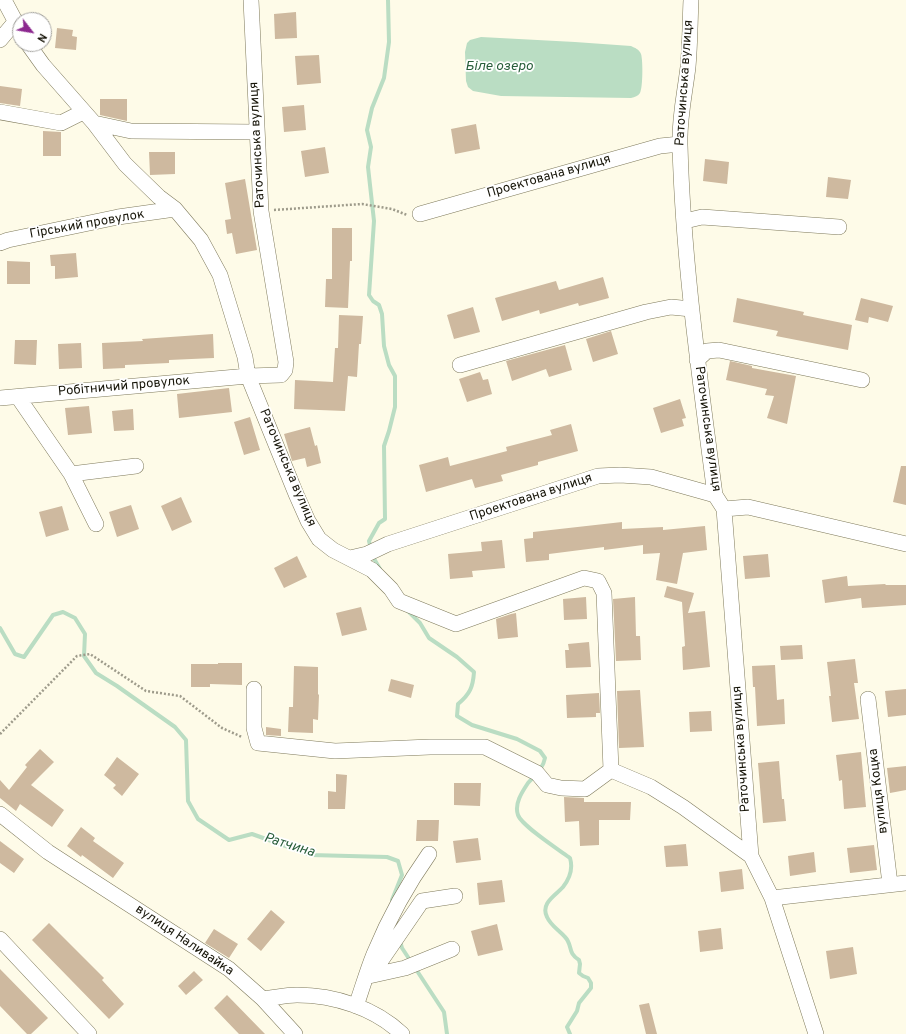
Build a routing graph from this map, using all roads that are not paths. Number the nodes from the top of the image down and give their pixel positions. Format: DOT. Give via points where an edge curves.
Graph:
graph roads {
  1 [pos="4,0"];
  2 [pos="250,0"];
  3 [pos="691,0"];
  4 [pos="12,15"];
  5 [pos="12,31"];
  6 [pos="0,40"];
  7 [pos="34,52"];
  8 [pos="0,112"];
  9 [pos="83,112"];
  10 [pos="94,123"];
  11 [pos="256,132"];
  12 [pos="680,144"];
  13 [pos="175,209"];
  14 [pos="420,214"];
  15 [pos="685,221"];
  16 [pos="839,227"];
  17 [pos="0,243"];
  18 [pos="691,309"];
  19 [pos="697,360"];
  20 [pos="460,365"];
  21 [pos="248,376"];
  22 [pos="862,380"];
  23 [pos="18,397"];
  24 [pos="0,398"];
  25 [pos="136,466"];
  26 [pos="71,474"];
  27 [pos="715,495"];
  28 [pos="724,509"];
  29 [pos="96,524"];
  30 [pos="906,544"];
  31 [pos="350,558"];
  32 [pos="254,689"];
  33 [pos="868,699"];
  34 [pos="611,770"];
  35 [pos="0,814"];
  36 [pos="429,854"];
  37 [pos="751,856"];
  38 [pos="906,883"];
  39 [pos="890,884"];
  40 [pos="455,896"];
  41 [pos="772,898"];
  42 [pos="0,939"];
  43 [pos="452,949"];
  44 [pos="367,981"];
  45 [pos="263,999"];
  46 [pos="356,1006"];
  47 [pos="89,1034"];
  48 [pos="295,1034"];
  49 [pos="402,1034"];
  50 [pos="816,1034"];
  1 -- 4 [label="street"];
  2 -- 11 [label="street, Раточинська вулиця"];
  3 -- 12 [label="street, Раточинська вулиця" via="688,66"];
  5 -- 6 [label="street"];
  7 -- 9 [label="street, Раточинська вулиця"];
  8 -- 9 [label="street" via="61,123"];
  9 -- 10 [label="street, Раточинська вулиця"];
  10 -- 11 [label="street" via="131,131"];
  10 -- 13 [label="street, Раточинська вулиця" via="125,164 158,197"];
  11 -- 21 [label="street, Раточинська вулиця" via="261,211 285,370 280,375"];
  12 -- 14 [label="street, Проектована вулиця" via="660,146"];
  12 -- 15 [label="street, Раточинська вулиця"];
  13 -- 17 [label="street, Гірський провулок" via="118,217"];
  13 -- 21 [label="street, Раточинська вулиця" via="201,240 220,275 245,357"];
  15 -- 16 [label="street" via="702,217"];
  15 -- 18 [label="street, Раточинська вулиця"];
  18 -- 19 [label="street, Раточинська вулиця"];
  18 -- 20 [label="street" via="671,307 646,312"];
  19 -- 22 [label="street" via="707,351 719,350"];
  19 -- 27 [label="street, Раточинська вулиця"];
  21 -- 23 [label="street, Робітничий провулок"];
  21 -- 31 [label="street, Раточинська вулиця" via="308,521 319,539 333,550"];
  23 -- 24 [label="street, Робітничий провулок"];
  23 -- 26 [label="street"];
  25 -- 26 [label="street"];
  26 -- 29 [label="street"];
  27 -- 28 [label="street, Раточинська вулиця"];
  27 -- 31 [label="street, Проектована вулиця" via="652,477 598,476"];
  28 -- 30 [label="street" via="748,507"];
  28 -- 37 [label="street, Раточинська вулиця"];
  31 -- 34 [label="street, Раточинська вулиця" via="372,570 399,600 456,624 584,578 598,581 604,593"];
  32 -- 34 [label="street" via="254,728 258,743 335,751 485,747 537,773 547,785 561,788 585,789"];
  33 -- 39 [label="street, вулиця Коцка"];
  34 -- 37 [label="street, Раточинська вулиця" via="651,787 683,806"];
  35 -- 45 [label="street, вулиця Наливайка" via="48,852 229,969"];
  36 -- 44 [label="street" via="396,908 374,955"];
  37 -- 41 [label="street, Раточинська вулиця"];
  38 -- 39 [label="street"];
  39 -- 41 [label="street"];
  40 -- 44 [label="street" via="422,901"];
  41 -- 50 [label="street, Раточинська вулиця"];
  42 -- 47 [label="street"];
  43 -- 44 [label="street"];
  44 -- 46 [label="street"];
  45 -- 46 [label="street" via="295,995 323,996"];
  45 -- 48 [label="street, вулиця Наливайка"];
  46 -- 49 [label="street" via="378,1016"];
}
